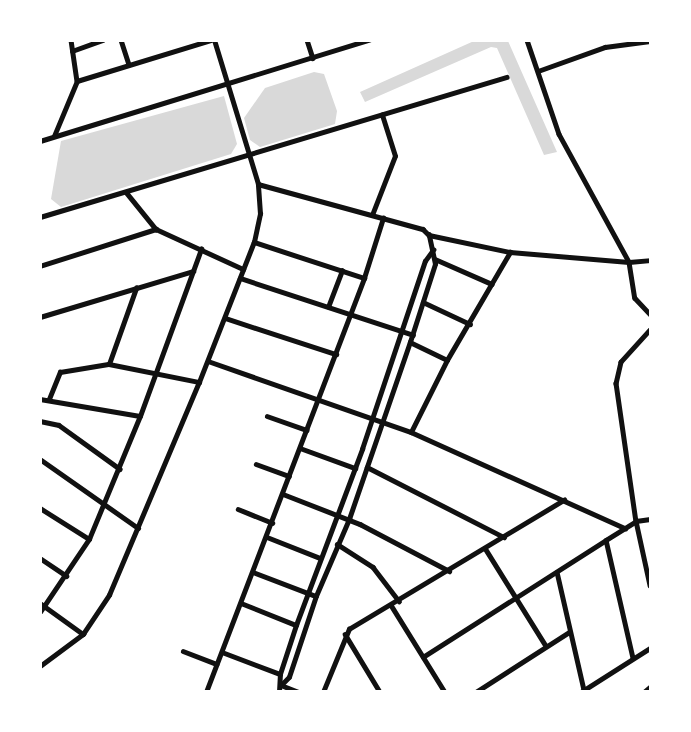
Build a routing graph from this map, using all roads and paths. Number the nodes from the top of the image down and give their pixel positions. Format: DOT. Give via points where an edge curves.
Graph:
graph roads {
  1 [pos="70,40"];
  2 [pos="103,40"];
  3 [pos="121,40"];
  4 [pos="212,40"];
  5 [pos="307,40"];
  6 [pos="369,40"];
  7 [pos="527,40"];
  8 [pos="651,41"];
  9 [pos="72,51"];
  10 [pos="313,58"];
  11 [pos="129,65"];
  12 [pos="538,71"];
  13 [pos="506,77"];
  14 [pos="77,81"];
  15 [pos="227,84"];
  16 [pos="382,115"];
  17 [pos="54,136"];
  18 [pos="41,141"];
  19 [pos="40,148"];
  20 [pos="246,156"];
  21 [pos="258,184"];
  22 [pos="126,192"];
  23 [pos="372,215"];
  24 [pos="40,217"];
  25 [pos="383,218"];
  26 [pos="156,229"];
  27 [pos="429,235"];
  28 [pos="254,242"];
  29 [pos="201,249"];
  30 [pos="433,250"];
  31 [pos="510,252"];
  32 [pos="435,259"];
  33 [pos="651,260"];
  34 [pos="629,262"];
  35 [pos="40,266"];
  36 [pos="243,269"];
  37 [pos="193,271"];
  38 [pos="342,271"];
  39 [pos="240,278"];
  40 [pos="364,278"];
  41 [pos="492,284"];
  42 [pos="136,288"];
  43 [pos="423,302"];
  44 [pos="328,307"];
  45 [pos="350,314"];
  46 [pos="651,314"];
  47 [pos="40,317"];
  48 [pos="225,318"];
  49 [pos="470,324"];
  50 [pos="651,330"];
  51 [pos="403,332"];
  52 [pos="412,334"];
  53 [pos="410,342"];
  54 [pos="336,354"];
  55 [pos="447,360"];
  56 [pos="208,361"];
  57 [pos="109,363"];
  58 [pos="155,373"];
  59 [pos="199,382"];
  60 [pos="40,399"];
  61 [pos="49,399"];
  62 [pos="319,399"];
  63 [pos="140,416"];
  64 [pos="267,416"];
  65 [pos="373,417"];
  66 [pos="40,421"];
  67 [pos="383,421"];
  68 [pos="307,430"];
  69 [pos="411,432"];
  70 [pos="300,448"];
  71 [pos="40,459"];
  72 [pos="256,464"];
  73 [pos="367,467"];
  74 [pos="120,468"];
  75 [pos="355,468"];
  76 [pos="289,476"];
  77 [pos="283,494"];
  78 [pos="564,500"];
  79 [pos="103,504"];
  80 [pos="40,508"];
  81 [pos="238,509"];
  82 [pos="338,515"];
  83 [pos="349,519"];
  84 [pos="651,519"];
  85 [pos="636,521"];
  86 [pos="272,523"];
  87 [pos="138,528"];
  88 [pos="625,528"];
  89 [pos="267,537"];
  90 [pos="504,537"];
  91 [pos="89,539"];
  92 [pos="606,540"];
  93 [pos="338,544"];
  94 [pos="485,548"];
  95 [pos="40,558"];
  96 [pos="320,558"];
  97 [pos="449,571"];
  98 [pos="253,572"];
  99 [pos="557,572"];
  100 [pos="67,576"];
  101 [pos="651,585"];
  102 [pos="308,592"];
  103 [pos="316,596"];
  104 [pos="517,598"];
  105 [pos="399,601"];
  106 [pos="40,603"];
  107 [pos="241,603"];
  108 [pos="391,605"];
  109 [pos="46,607"];
  110 [pos="40,612"];
  111 [pos="296,625"];
  112 [pos="569,632"];
  113 [pos="83,634"];
  114 [pos="345,634"];
  115 [pos="546,646"];
  116 [pos="651,648"];
  117 [pos="183,651"];
  118 [pos="222,652"];
  119 [pos="423,657"];
  120 [pos="633,658"];
  121 [pos="217,664"];
  122 [pos="40,666"];
  123 [pos="280,674"];
  124 [pos="281,685"];
  125 [pos="651,687"];
  126 [pos="378,690"];
  127 [pos="583,691"];
  128 [pos="206,692"];
  129 [pos="279,692"];
  130 [pos="298,692"];
  131 [pos="323,692"];
  132 [pos="445,692"];
  133 [pos="476,692"];
  134 [pos="644,692"];
  1 -- 9 [label="street"];
  2 -- 9 [label="street"];
  3 -- 11 [label="street"];
  4 -- 11 [label="street"];
  4 -- 15 [label="street"];
  5 -- 10 [label="street"];
  6 -- 10 [label="street"];
  7 -- 12 [label="street"];
  8 -- 12 [label="street" via="605,47"];
  9 -- 14 [label="street"];
  10 -- 15 [label="street"];
  11 -- 14 [label="street"];
  12 -- 34 [label="street" via="563,142"];
  13 -- 16 [label="street"];
  14 -- 17 [label="street"];
  15 -- 17 [label="street"];
  15 -- 20 [label="street"];
  16 -- 20 [label="street"];
  16 -- 23 [label="street" via="395,156"];
  17 -- 18 [label="street"];
  18 -- 19 [label="street"];
  20 -- 21 [label="street"];
  20 -- 22 [label="street"];
  21 -- 23 [label="street"];
  21 -- 28 [label="street" via="260,214"];
  22 -- 24 [label="street"];
  22 -- 26 [label="street"];
  23 -- 25 [label="street"];
  25 -- 27 [label="street" via="423,229"];
  25 -- 40 [label="street"];
  26 -- 29 [label="street"];
  26 -- 35 [label="street"];
  27 -- 30 [label="street"];
  27 -- 31 [label="street"];
  28 -- 36 [label="street"];
  28 -- 38 [label="street"];
  29 -- 36 [label="street"];
  29 -- 37 [label="street"];
  30 -- 32 [label="street"];
  30 -- 51 [label="street" via="425,261"];
  31 -- 34 [label="street"];
  31 -- 41 [label="street"];
  32 -- 41 [label="street"];
  32 -- 43 [label="street"];
  33 -- 34 [label="street"];
  34 -- 46 [label="street" via="635,298"];
  36 -- 39 [label="street"];
  37 -- 42 [label="street"];
  37 -- 58 [label="street"];
  38 -- 40 [label="street"];
  38 -- 44 [label="street"];
  39 -- 44 [label="street"];
  39 -- 48 [label="street"];
  40 -- 45 [label="street"];
  41 -- 49 [label="street"];
  42 -- 47 [label="street"];
  42 -- 57 [label="street"];
  43 -- 49 [label="street"];
  43 -- 52 [label="street"];
  44 -- 45 [label="street"];
  45 -- 51 [label="street"];
  45 -- 54 [label="street"];
  48 -- 54 [label="street"];
  48 -- 56 [label="street"];
  49 -- 55 [label="street"];
  50 -- 85 [label="street" via="621,362 616,383"];
  51 -- 52 [label="street"];
  51 -- 65 [label="street"];
  52 -- 53 [label="street"];
  53 -- 55 [label="street"];
  53 -- 67 [label="street"];
  54 -- 62 [label="street"];
  55 -- 69 [label="street"];
  56 -- 59 [label="street"];
  56 -- 62 [label="street"];
  57 -- 58 [label="street"];
  57 -- 61 [label="street" via="60,372"];
  58 -- 59 [label="street"];
  58 -- 63 [label="street"];
  59 -- 87 [label="street"];
  60 -- 61 [label="street"];
  61 -- 63 [label="street"];
  62 -- 65 [label="street"];
  62 -- 68 [label="street"];
  63 -- 74 [label="street"];
  64 -- 68 [label="street"];
  65 -- 67 [label="street"];
  65 -- 75 [label="street"];
  66 -- 74 [label="street" via="59,425"];
  67 -- 69 [label="street"];
  67 -- 73 [label="street"];
  68 -- 70 [label="street"];
  69 -- 78 [label="street"];
  70 -- 75 [label="street"];
  70 -- 76 [label="street"];
  71 -- 79 [label="street"];
  72 -- 76 [label="street"];
  73 -- 83 [label="street"];
  73 -- 90 [label="street"];
  74 -- 79 [label="street"];
  75 -- 82 [label="street"];
  76 -- 77 [label="street"];
  77 -- 82 [label="street"];
  77 -- 86 [label="street"];
  78 -- 88 [label="street"];
  78 -- 90 [label="street"];
  79 -- 87 [label="street"];
  79 -- 91 [label="street"];
  80 -- 91 [label="street"];
  81 -- 86 [label="street"];
  82 -- 83 [label="street"];
  82 -- 96 [label="street"];
  83 -- 93 [label="street"];
  83 -- 97 [label="street"];
  84 -- 85 [label="street"];
  85 -- 88 [label="street"];
  85 -- 101 [label="street"];
  86 -- 89 [label="street"];
  87 -- 113 [label="street" via="109,595"];
  88 -- 92 [label="street"];
  89 -- 96 [label="street"];
  89 -- 98 [label="street"];
  90 -- 94 [label="street"];
  91 -- 100 [label="street"];
  92 -- 99 [label="street"];
  92 -- 120 [label="street"];
  93 -- 103 [label="street"];
  93 -- 105 [label="street" via="373,567"];
  94 -- 97 [label="street"];
  94 -- 104 [label="street"];
  95 -- 100 [label="street"];
  96 -- 102 [label="street"];
  97 -- 105 [label="street"];
  98 -- 102 [label="street"];
  98 -- 107 [label="street"];
  99 -- 104 [label="street"];
  99 -- 112 [label="street"];
  100 -- 109 [label="street"];
  102 -- 103 [label="street"];
  102 -- 111 [label="street"];
  103 -- 124 [label="street" via="289,677"];
  104 -- 115 [label="street"];
  104 -- 119 [label="street"];
  105 -- 108 [label="street"];
  106 -- 109 [label="street"];
  107 -- 111 [label="street"];
  107 -- 118 [label="street"];
  108 -- 114 [label="street"];
  108 -- 119 [label="street"];
  109 -- 110 [label="street"];
  109 -- 113 [label="street"];
  111 -- 123 [label="street"];
  112 -- 115 [label="street"];
  112 -- 127 [label="street"];
  113 -- 122 [label="street"];
  114 -- 126 [label="street"];
  114 -- 131 [label="street"];
  115 -- 133 [label="street"];
  116 -- 120 [label="street"];
  117 -- 121 [label="street"];
  118 -- 121 [label="street"];
  118 -- 123 [label="street"];
  119 -- 132 [label="street"];
  120 -- 127 [label="street"];
  121 -- 128 [label="street"];
  123 -- 124 [label="street"];
  124 -- 129 [label="street"];
  124 -- 130 [label="street"];
  125 -- 134 [label="street"];
}
